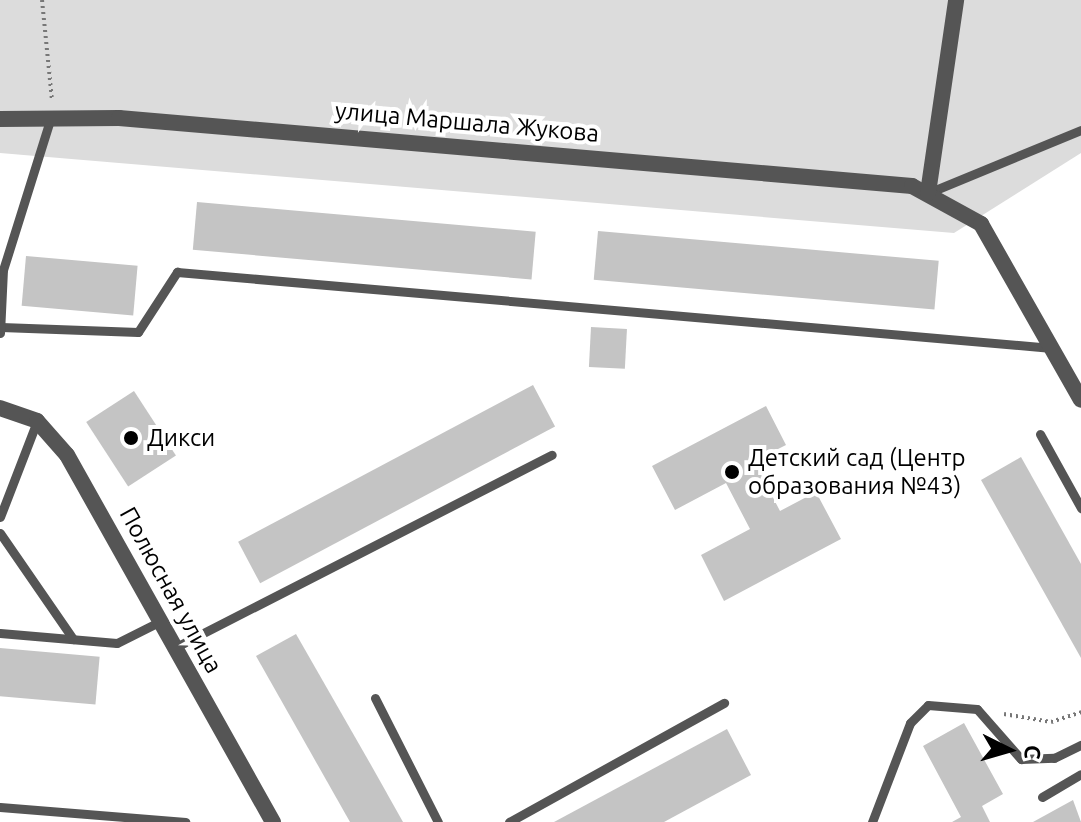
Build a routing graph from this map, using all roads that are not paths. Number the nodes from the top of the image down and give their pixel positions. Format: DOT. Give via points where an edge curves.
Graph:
graph roads {
  1 [pos="956,0"];
  2 [pos="52,116"];
  3 [pos="0,119"];
  4 [pos="1081,130"];
  5 [pos="928,193"];
  6 [pos="1,270"];
  7 [pos="1,327"];
  8 [pos="0,333"];
  9 [pos="1052,348"];
  10 [pos="1081,400"];
  11 [pos="0,408"];
  12 [pos="37,421"];
  13 [pos="1040,434"];
  14 [pos="552,455"];
  15 [pos="1081,508"];
  16 [pos="0,517"];
  17 [pos="0,533"];
  18 [pos="161,621"];
  19 [pos="0,633"];
  20 [pos="73,639"];
  21 [pos="176,647"];
  22 [pos="375,698"];
  23 [pos="724,703"];
  24 [pos="1081,745"];
  25 [pos="1081,774"];
  26 [pos="1042,797"];
  27 [pos="0,807"];
  28 [pos="185,822"];
  29 [pos="273,822"];
  30 [pos="438,822"];
  31 [pos="509,822"];
  32 [pos="872,822"];
  1 -- 5 [label="street"];
  2 -- 3 [label="street, улица Маршала Жукова"];
  2 -- 5 [label="street, улица Маршала Жукова" via="858,178"];
  2 -- 6 [label="lane" via="26,180"];
  4 -- 5 [label="lane"];
  5 -- 9 [label="street, улица Маршала Жукова" via="981,224"];
  6 -- 7 [label="lane"];
  7 -- 8 [label="lane"];
  7 -- 9 [label="lane" via="138,332 177,272"];
  9 -- 10 [label="street, улица Маршала Жукова"];
  11 -- 12 [label="street, Полюсная улица"];
  12 -- 16 [label="lane"];
  12 -- 18 [label="street, Полюсная улица" via="67,455"];
  13 -- 15 [label="lane"];
  14 -- 21 [label="lane"];
  17 -- 20 [label="lane"];
  18 -- 20 [label="lane" via="117,643"];
  18 -- 21 [label="street, Полюсная улица"];
  19 -- 20 [label="lane"];
  21 -- 29 [label="street, Полюсная улица"];
  22 -- 30 [label="lane"];
  23 -- 31 [label="lane"];
  24 -- 32 [label="lane" via="1054,758 1021,759 963,702 920,711"];
  25 -- 26 [label="lane"];
  27 -- 28 [label="lane"];
}
